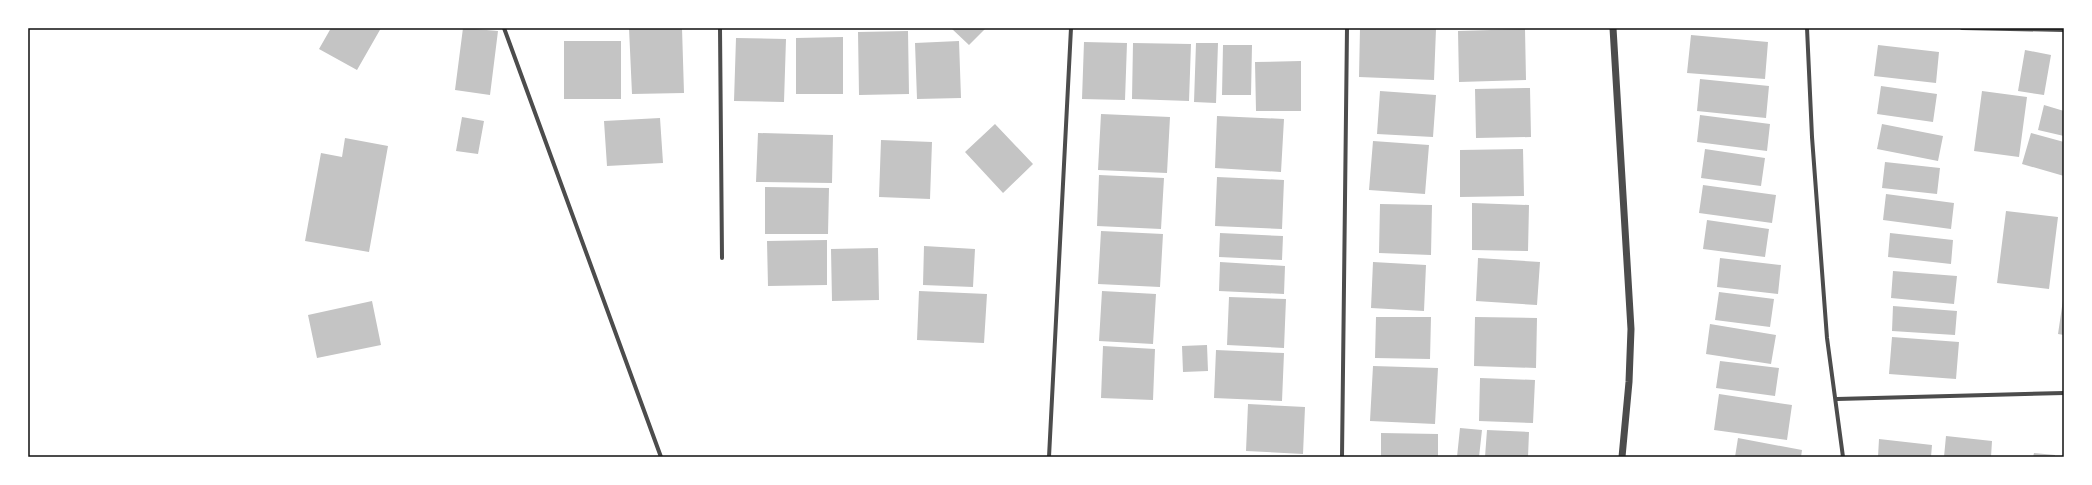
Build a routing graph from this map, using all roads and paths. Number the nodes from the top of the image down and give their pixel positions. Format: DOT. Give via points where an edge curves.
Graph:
graph roads {
  1 [pos="504,28"];
  2 [pos="720,28"];
  3 [pos="1071,28"];
  4 [pos="1347,28"];
  5 [pos="1613,28"];
  6 [pos="1807,28"];
  7 [pos="1962,28"];
  8 [pos="2064,30"];
  9 [pos="722,258"];
  10 [pos="2064,393"];
  11 [pos="1837,399"];
  12 [pos="661,457"];
  13 [pos="1049,457"];
  14 [pos="1342,457"];
  15 [pos="1622,457"];
  16 [pos="1843,457"];
  1 -- 12 [label="street"];
  2 -- 9 [label="street"];
  3 -- 13 [label="street"];
  4 -- 14 [label="street"];
  5 -- 15 [label="street" via="1631,329"];
  6 -- 11 [label="street" via="1812,137 1827,338"];
  7 -- 8 [label="street"];
  10 -- 11 [label="street"];
  11 -- 16 [label="street"];
}
